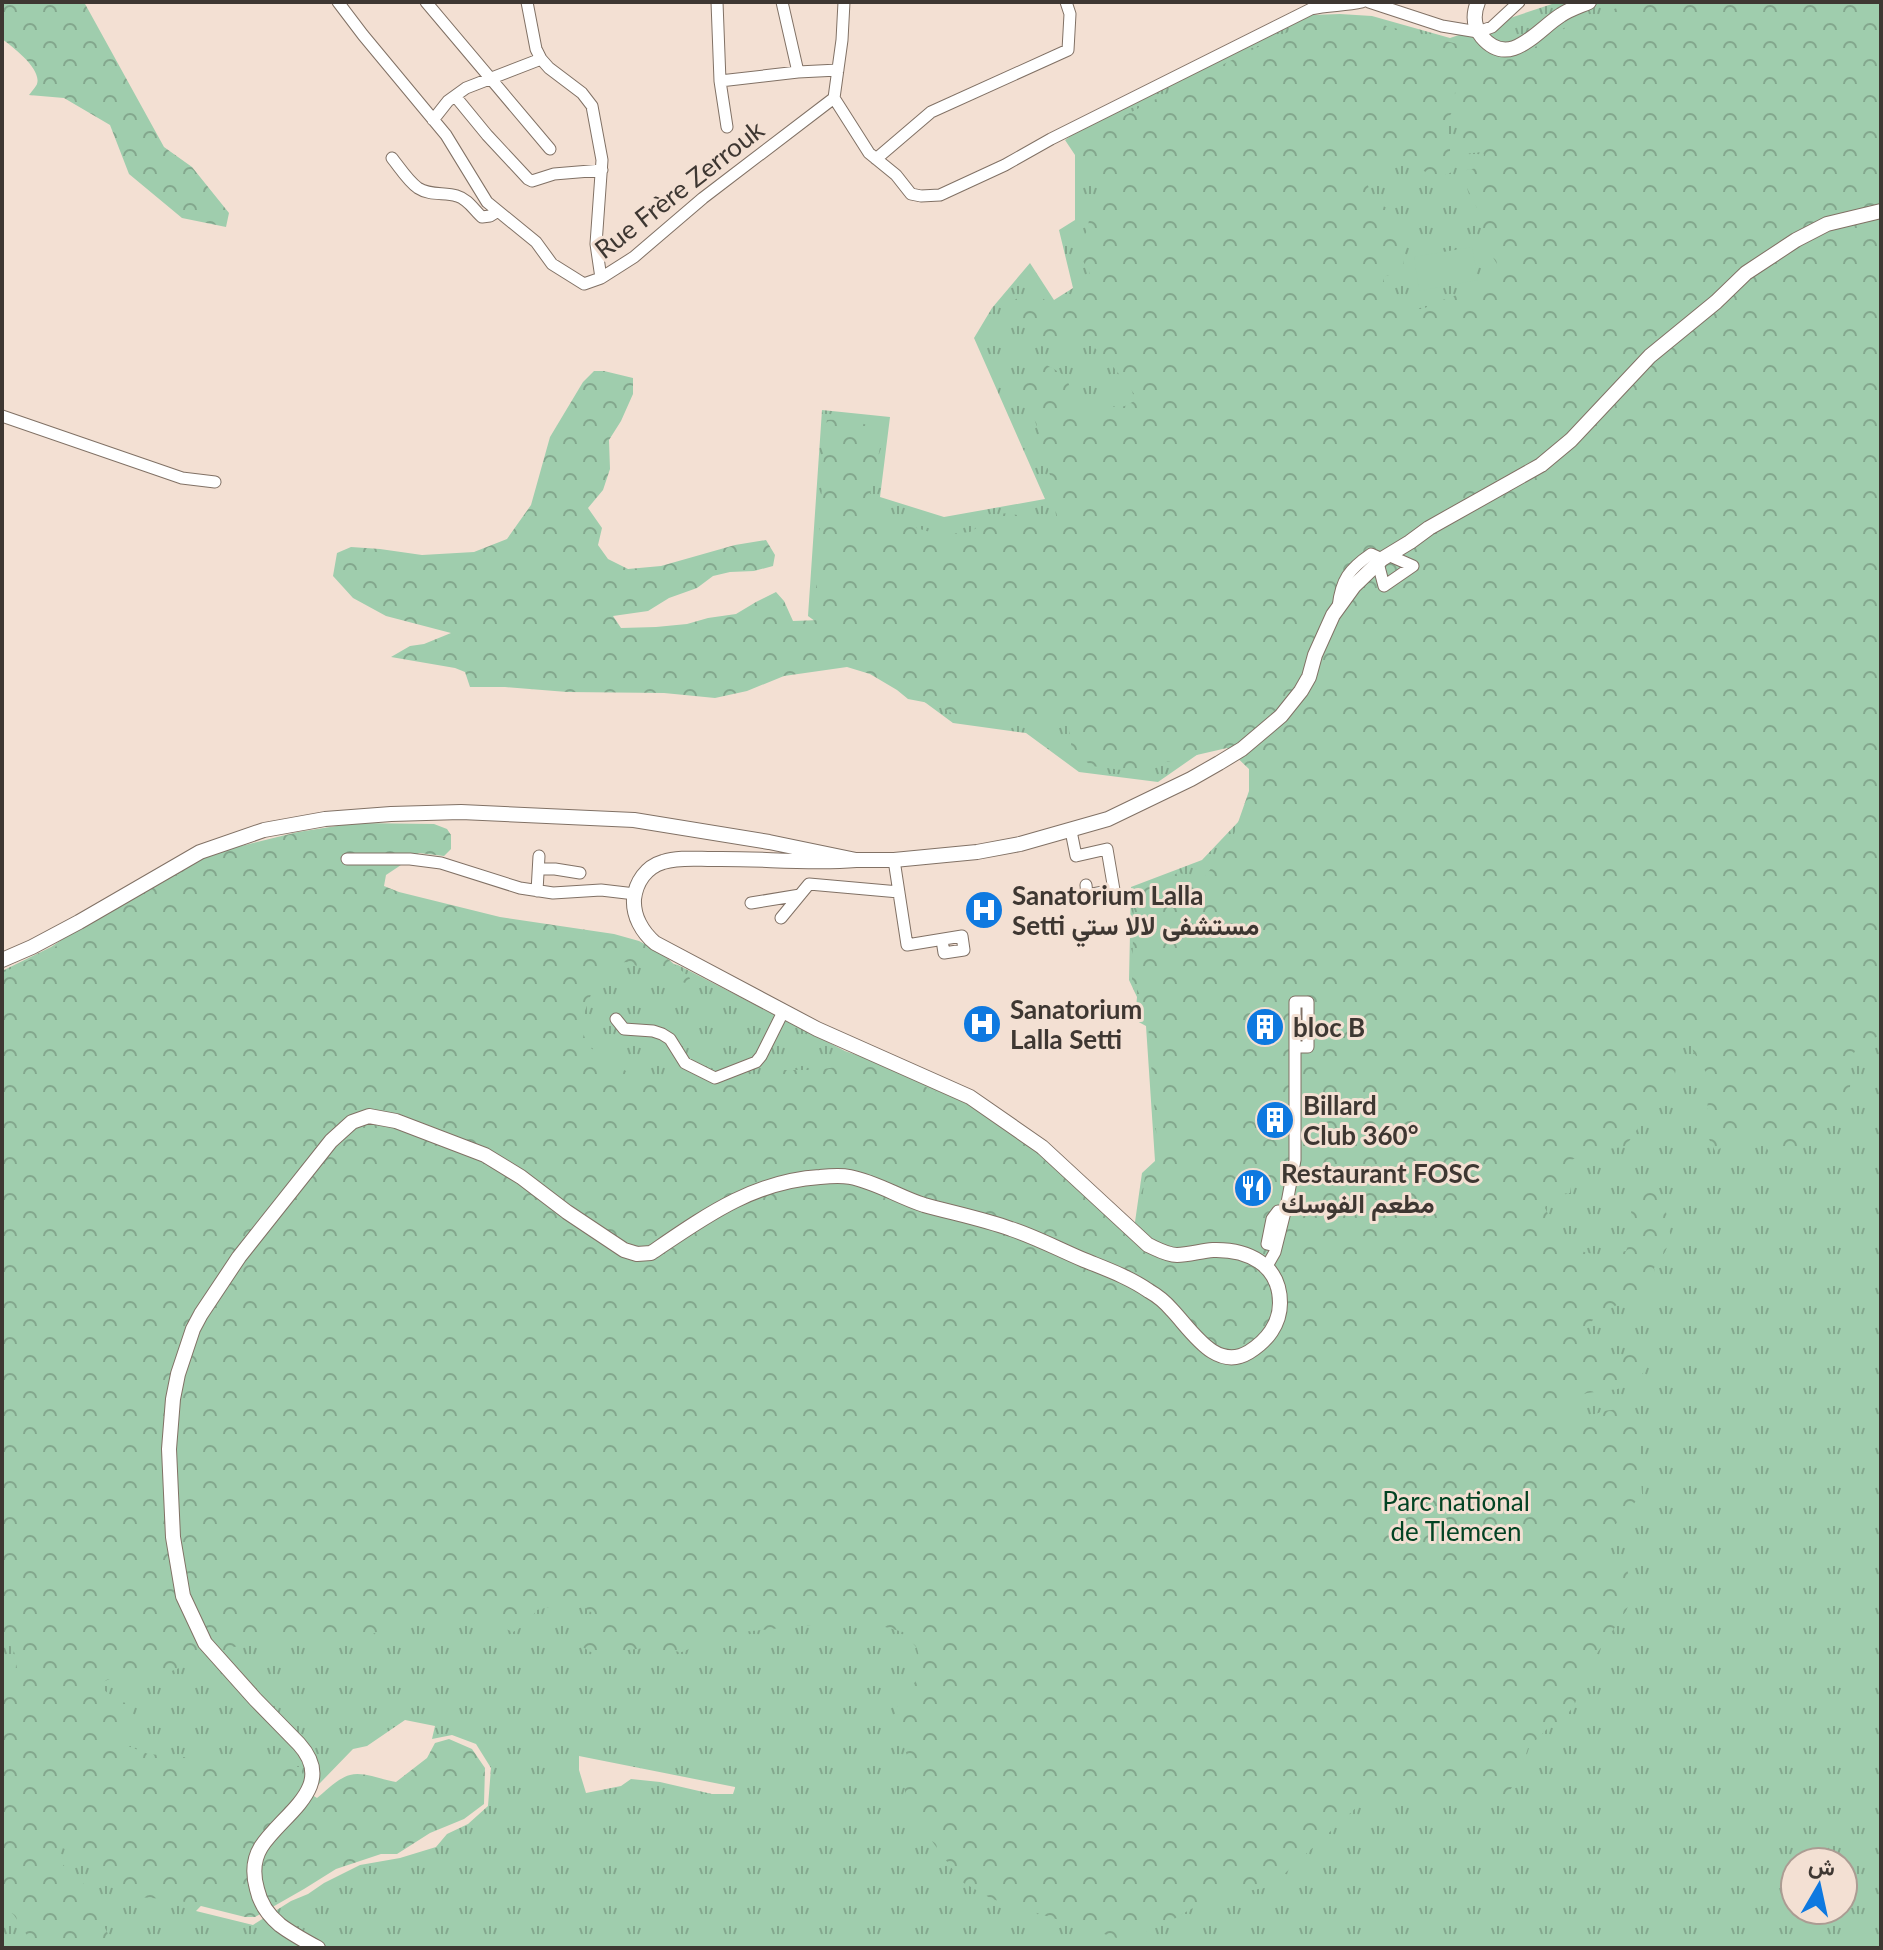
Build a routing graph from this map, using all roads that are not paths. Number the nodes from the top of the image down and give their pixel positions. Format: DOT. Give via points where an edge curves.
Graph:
graph roads {
  1 [pos="338,2"];
  2 [pos="426,2"];
  3 [pos="527,2"];
  4 [pos="717,2"];
  5 [pos="782,2"];
  6 [pos="844,2"];
  7 [pos="1066,2"];
  8 [pos="1362,2"];
  9 [pos="1369,2"];
  10 [pos="1478,2"];
  11 [pos="1519,2"];
  12 [pos="1589,2"];
  13 [pos="1478,32"];
  14 [pos="541,59"];
  15 [pos="838,70"];
  16 [pos="798,72"];
  17 [pos="489,78"];
  18 [pos="720,81"];
  19 [pos="455,96"];
  20 [pos="834,98"];
  21 [pos="433,120"];
  22 [pos="727,127"];
  23 [pos="550,149"];
  24 [pos="392,158"];
  25 [pos="876,159"];
  26 [pos="602,170"];
  27 [pos="498,211"];
  28 [pos="1881,211"];
  29 [pos="601,278"];
  30 [pos="2,416"];
  31 [pos="215,482"];
  32 [pos="1071,831"];
  33 [pos="539,856"];
  34 [pos="347,859"];
  35 [pos="856,860"];
  36 [pos="894,860"];
  37 [pos="539,869"];
  38 [pos="580,873"];
  39 [pos="1086,885"];
  40 [pos="537,891"];
  41 [pos="899,892"];
  42 [pos="635,894"];
  43 [pos="800,895"];
  44 [pos="751,903"];
  45 [pos="781,918"];
  46 [pos="942,940"];
  47 [pos="2,960"];
  48 [pos="783,1012"];
  49 [pos="616,1019"];
  50 [pos="1295,1047"];
  51 [pos="1267,1266"];
  52 [pos="318,1948"];
  1 -- 21 [label="street"];
  2 -- 17 [label="street"];
  3 -- 14 [label="street"];
  4 -- 18 [label="street"];
  5 -- 16 [label="street"];
  6 -- 15 [label="street"];
  7 -- 25 [label="street" via="1068,50 931,112"];
  8 -- 25 [label="street" via="1311,9 940,195 911,194"];
  9 -- 13 [label="street"];
  10 -- 13 [label="main road"];
  11 -- 13 [label="street" via="1492,27"];
  12 -- 13 [label="main road" via="1513,49 1490,44"];
  14 -- 17 [label="street"];
  14 -- 26 [label="street, Rue Frère Zerrouk" via="592,106"];
  15 -- 16 [label="street"];
  15 -- 20 [label="street"];
  16 -- 18 [label="street"];
  17 -- 19 [label="street"];
  17 -- 23 [label="street"];
  18 -- 22 [label="street"];
  19 -- 21 [label="street"];
  19 -- 26 [label="street" via="528,179"];
  20 -- 25 [label="street"];
  20 -- 29 [label="street, Rue Frère Zerrouk"];
  21 -- 27 [label="street"];
  24 -- 27 [label="street" via="420,189 457,196 482,217"];
  26 -- 29 [label="street, Rue Frère Zerrouk" via="596,244"];
  27 -- 29 [label="street" via="536,242 552,264 584,284"];
  28 -- 32 [label="main road" via="1827,224 1746,273 1650,356 1541,465 1383,559 1338,607 1301,691 1242,749 1108,819"];
  30 -- 31 [label="street" via="182,478"];
  32 -- 36 [label="main road" via="977,852"];
  32 -- 39 [label="street" via="1076,856 1107,849 1114,890 1087,895"];
  33 -- 37 [label="street"];
  34 -- 40 [label="street" via="441,863"];
  35 -- 36 [label="main road"];
  35 -- 42 [label="main road" via="674,859 644,874"];
  35 -- 47 [label="main road" via="634,820 461,812 325,819 264,830 200,852"];
  36 -- 41 [label="street"];
  37 -- 38 [label="street"];
  37 -- 40 [label="street"];
  40 -- 42 [label="street"];
  41 -- 43 [label="street" via="809,884"];
  41 -- 46 [label="street" via="907,945"];
  42 -- 48 [label="main road" via="642,930 655,943"];
  43 -- 44 [label="street"];
  43 -- 45 [label="street"];
  48 -- 49 [label="street" via="756,1062 715,1078 685,1063 662,1034 624,1029"];
  48 -- 51 [label="main road" via="970,1097 1042,1147 1148,1245 1178,1255 1232,1251"];
  50 -- 51 [label="street" via="1295,1160"];
  51 -- 52 [label="main road" via="1279,1292 1277,1322 1250,1351 1227,1357 1209,1351 1163,1302 1124,1276 1015,1230 850,1177 800,1179 746,1195 644,1255 624,1250 485,1155 380,1117 352,1122 279,1204 201,1314 178,1374 169,1449 173,1537 190,1615 218,1659 311,1762 306,1794 262,1846 254,1875 258,1896 270,1914"];
}
